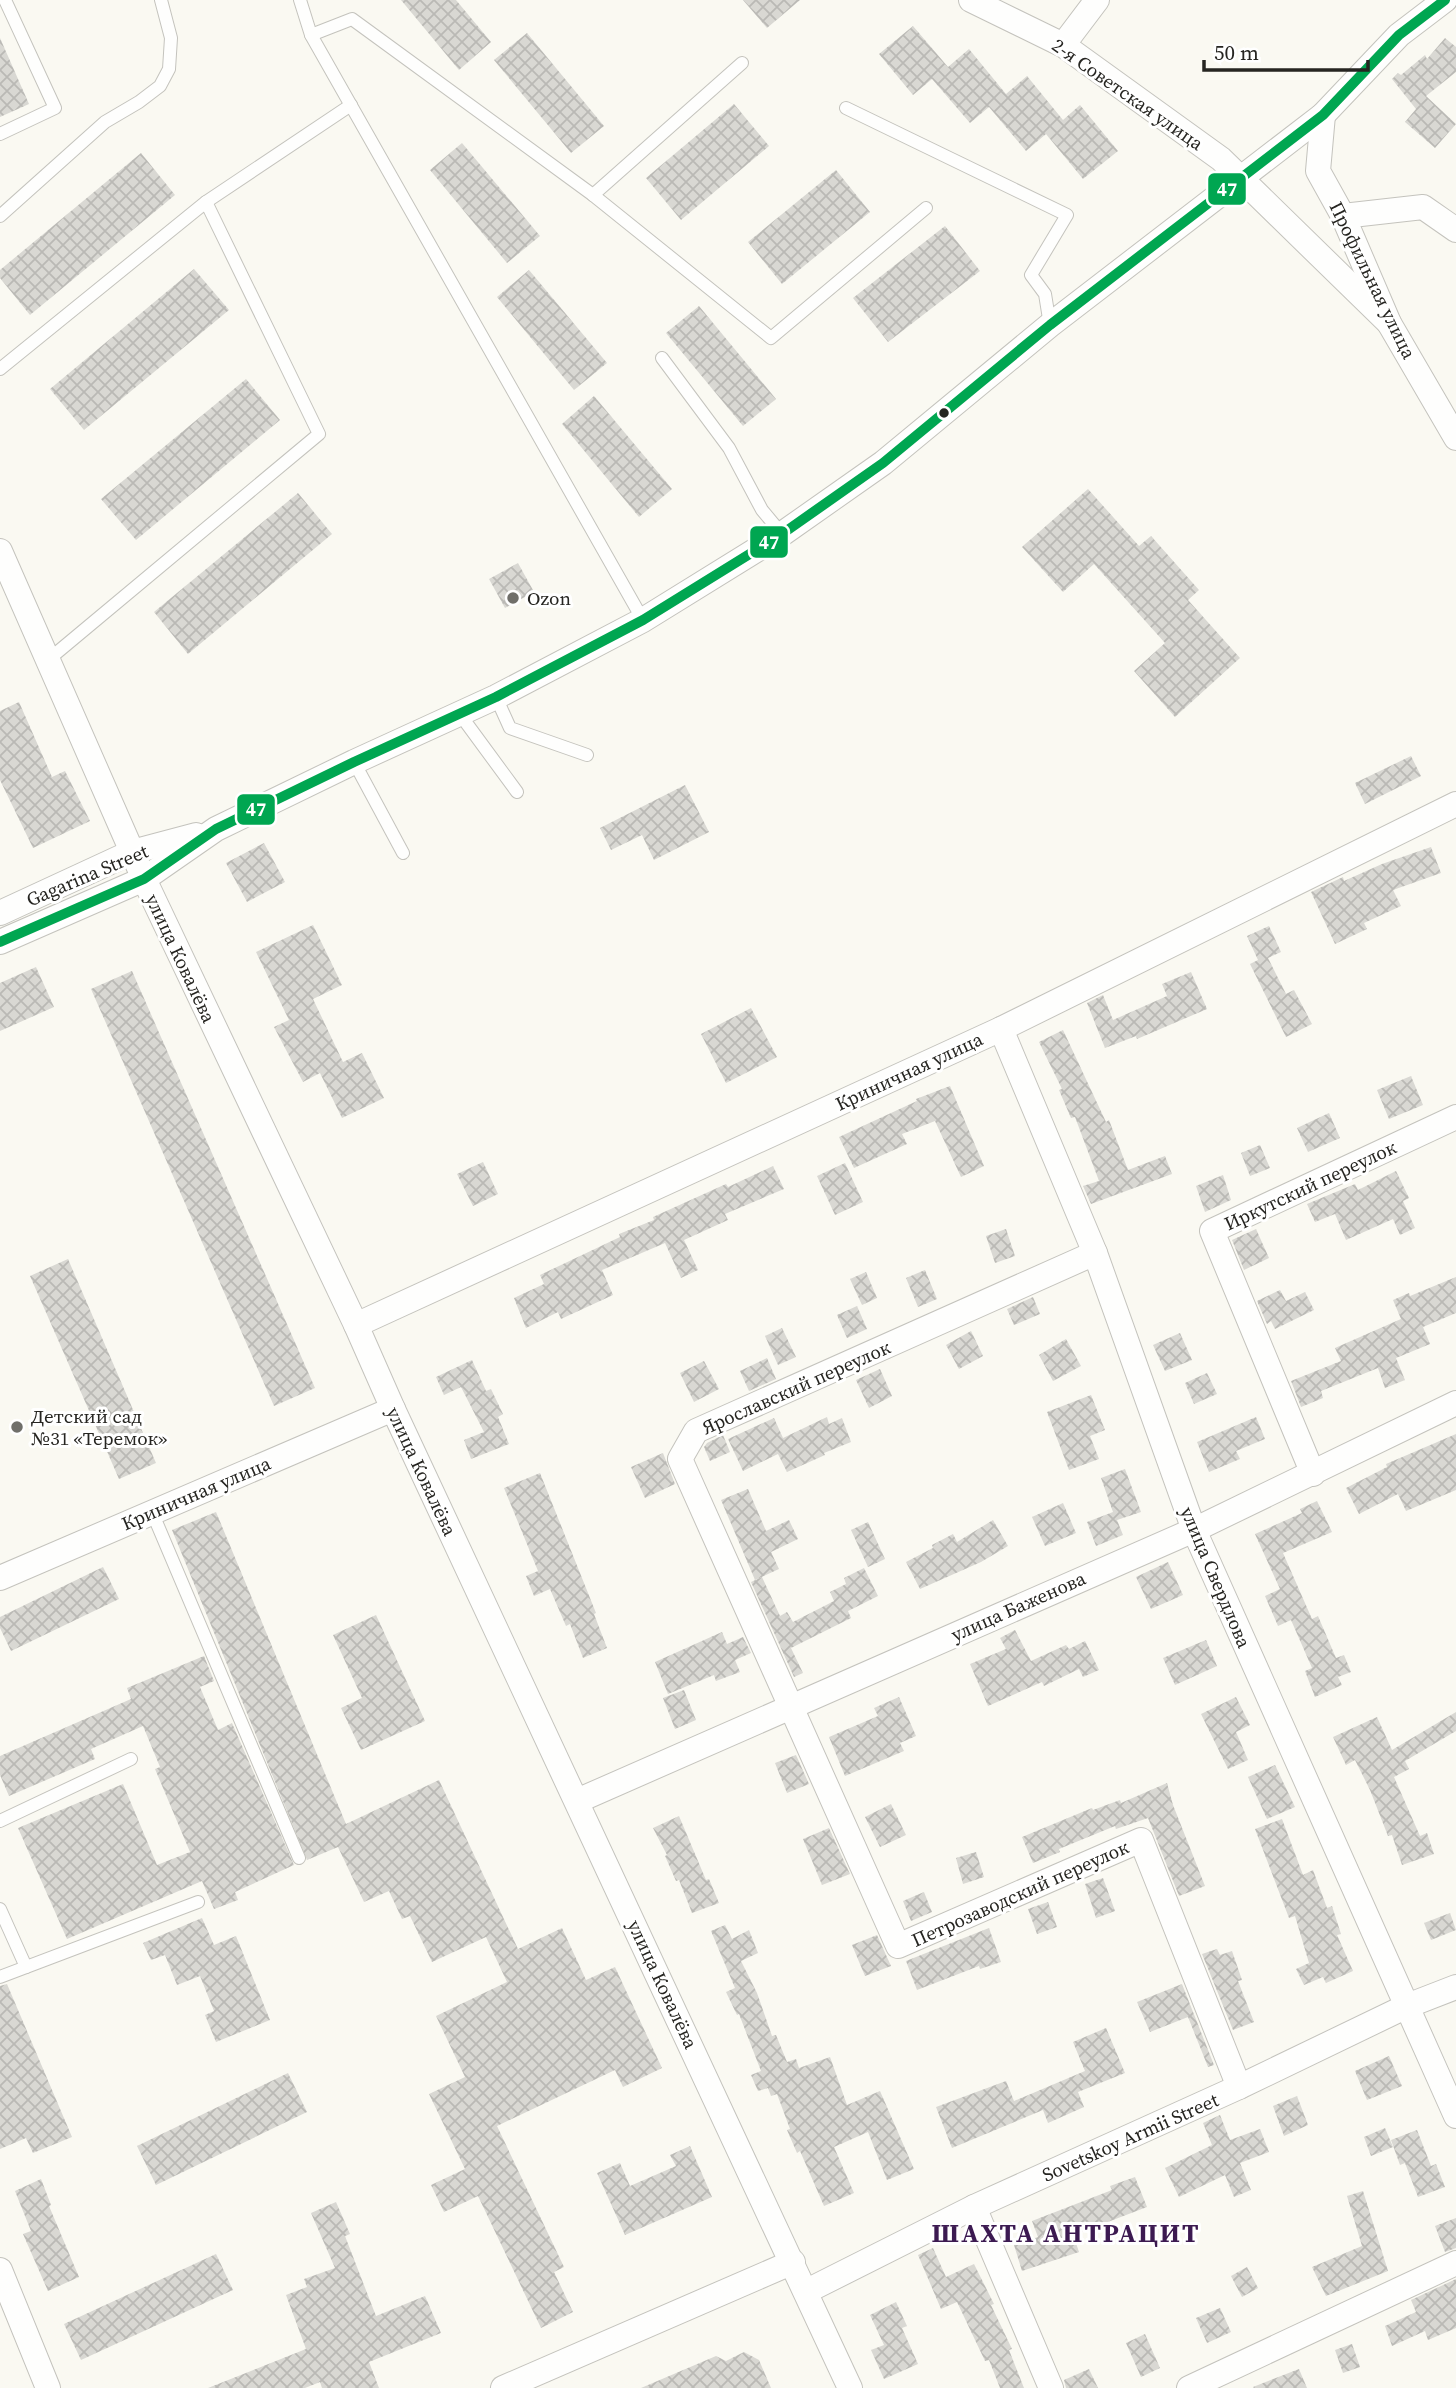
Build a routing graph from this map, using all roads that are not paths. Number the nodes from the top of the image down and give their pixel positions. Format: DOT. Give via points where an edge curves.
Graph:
graph roads {
  1 [pos="5,0"];
  2 [pos="161,0"];
  3 [pos="300,0"];
  4 [pos="971,0"];
  5 [pos="1097,0"];
  6 [pos="1445,0"];
  7 [pos="311,34"];
  8 [pos="1063,45"];
  9 [pos="742,62"];
  10 [pos="351,105"];
  11 [pos="846,108"];
  12 [pos="1323,116"];
  13 [pos="0,134"];
  14 [pos="1240,179"];
  15 [pos="593,195"];
  16 [pos="206,202"];
  17 [pos="926,208"];
  18 [pos="0,216"];
  19 [pos="1343,216"];
  20 [pos="1456,230"];
  21 [pos="1390,323"];
  22 [pos="1050,325"];
  23 [pos="662,358"];
  24 [pos="0,369"];
  25 [pos="1456,438"];
  26 [pos="782,534"];
  27 [pos="0,551"];
  28 [pos="643,620"];
  29 [pos="48,660"];
  30 [pos="496,697"];
  31 [pos="459,713"];
  32 [pos="587,755"];
  33 [pos="354,762"];
  34 [pos="517,792"];
  35 [pos="1456,804"];
  36 [pos="216,829"];
  37 [pos="132,852"];
  38 [pos="402,853"];
  39 [pos="144,878"];
  40 [pos="0,914"];
  41 [pos="0,942"];
  42 [pos="1001,1029"];
  43 [pos="1456,1117"];
  44 [pos="1095,1253"];
  45 [pos="356,1325"];
  46 [pos="1456,1403"];
  47 [pos="393,1409"];
  48 [pos="1313,1474"];
  49 [pos="152,1512"];
  50 [pos="1194,1530"];
  51 [pos="0,1578"];
  52 [pos="790,1706"];
  53 [pos="131,1759"];
  54 [pos="577,1801"];
  55 [pos="0,1821"];
  56 [pos="299,1858"];
  57 [pos="198,1902"];
  58 [pos="0,1909"];
  59 [pos="26,1967"];
  60 [pos="0,1977"];
  61 [pos="1456,1987"];
  62 [pos="1407,2007"];
  63 [pos="1239,2087"];
  64 [pos="1456,2116"];
  65 [pos="974,2207"];
  66 [pos="793,2262"];
  67 [pos="1456,2263"];
  68 [pos="0,2270"];
  69 [pos="807,2291"];
  70 [pos="48,2388"];
  71 [pos="503,2388"];
  72 [pos="850,2388"];
  73 [pos="1051,2388"];
  74 [pos="1189,2388"];
  1 -- 13 [label="lane" via="55,108"];
  2 -- 18 [label="lane" via="171,38 169,69 160,86 105,122"];
  3 -- 7 [label="lane"];
  4 -- 8 [label="street, 2-я Советская улица"];
  5 -- 8 [label="street"];
  6 -- 12 [label="street, Gagarina Street" via="1399,34"];
  7 -- 10 [label="lane"];
  7 -- 15 [label="lane" via="352,19"];
  8 -- 14 [label="street, 2-я Советская улица" via="1221,159"];
  9 -- 15 [label="lane"];
  10 -- 16 [label="lane"];
  10 -- 28 [label="lane"];
  11 -- 22 [label="lane" via="1067,215 1031,275 1045,294"];
  12 -- 14 [label="street, Gagarina Street"];
  12 -- 19 [label="street, Профильная улица" via="1318,171"];
  14 -- 21 [label="street, 2-я Советская улица"];
  14 -- 22 [label="street, Gagarina Street"];
  15 -- 17 [label="lane" via="771,338"];
  16 -- 24 [label="lane"];
  16 -- 29 [label="lane" via="319,433"];
  19 -- 20 [label="street" via="1423,207"];
  19 -- 21 [label="street, Профильная улица"];
  21 -- 25 [label="street, Профильная улица"];
  22 -- 26 [label="street, Gagarina Street" via="883,463"];
  23 -- 26 [label="lane" via="729,448 762,510"];
  26 -- 28 [label="street, Gagarina Street"];
  27 -- 29 [label="street, улица Ковалёва"];
  28 -- 30 [label="street, Gagarina Street"];
  29 -- 37 [label="street, улица Ковалёва"];
  30 -- 31 [label="street, Gagarina Street"];
  30 -- 32 [label="lane" via="510,728"];
  31 -- 33 [label="street, Gagarina Street"];
  31 -- 34 [label="lane"];
  33 -- 36 [label="street, Gagarina Street"];
  33 -- 38 [label="lane"];
  35 -- 42 [label="street, Криничная улица"];
  36 -- 37 [label="street, Gagarina Street"];
  36 -- 39 [label="street, Gagarina Street"];
  37 -- 39 [label="street, улица Ковалёва"];
  37 -- 40 [label="street, Gagarina Street"];
  39 -- 41 [label="street, Gagarina Street"];
  39 -- 45 [label="street, улица Ковалёва"];
  42 -- 44 [label="street, улица Свердлова"];
  42 -- 45 [label="street, Криничная улица"];
  43 -- 48 [label="street, Иркутский переулок" via="1212,1231"];
  44 -- 50 [label="street, улица Свердлова"];
  44 -- 52 [label="street, Ярославский переулок" via="696,1431 680,1459"];
  45 -- 47 [label="street, улица Ковалёва"];
  46 -- 48 [label="street, улица Баженова"];
  47 -- 49 [label="street, Криничная улица"];
  47 -- 54 [label="street, улица Ковалёва"];
  48 -- 50 [label="street, улица Баженова"];
  49 -- 51 [label="street, Криничная улица"];
  49 -- 56 [label="lane"];
  50 -- 52 [label="street, улица Баженова"];
  50 -- 62 [label="street, улица Свердлова"];
  52 -- 54 [label="street, улица Баженова"];
  52 -- 63 [label="street, Петрозаводский переулок" via="898,1946 1140,1840"];
  53 -- 55 [label="lane"];
  54 -- 66 [label="street, улица Ковалёва"];
  57 -- 59 [label="lane"];
  58 -- 59 [label="lane"];
  59 -- 60 [label="lane"];
  61 -- 62 [label="street, Sovetskoy Armii Street"];
  62 -- 63 [label="street, Sovetskoy Armii Street"];
  62 -- 64 [label="street, улица Свердлова"];
  63 -- 65 [label="street, Sovetskoy Armii Street"];
  65 -- 69 [label="street, Sovetskoy Armii Street"];
  65 -- 73 [label="street"];
  66 -- 69 [label="street, улица Ковалёва"];
  66 -- 71 [label="street"];
  67 -- 74 [label="street"];
  68 -- 70 [label="street"];
  69 -- 72 [label="street, улица Ковалёва"];
}
